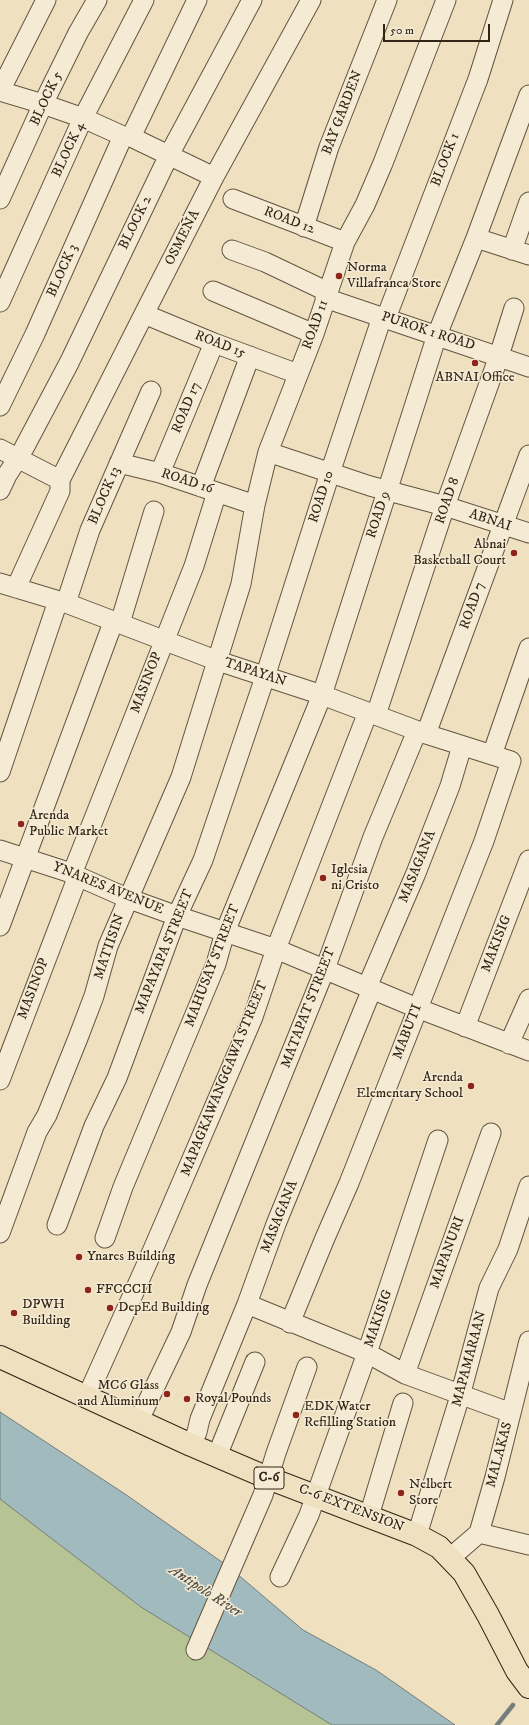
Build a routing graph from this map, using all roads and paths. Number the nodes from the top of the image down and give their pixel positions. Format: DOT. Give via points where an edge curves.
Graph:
graph roads {
  1 [pos="46,0"];
  2 [pos="97,0"];
  3 [pos="144,0"];
  4 [pos="197,0"];
  5 [pos="252,0"];
  6 [pos="311,0"];
  7 [pos="387,0"];
  8 [pos="446,0"];
  9 [pos="503,0"];
  10 [pos="0,91"];
  11 [pos="529,95"];
  12 [pos="43,104"];
  13 [pos="84,118"];
  14 [pos="127,136"];
  15 [pos="169,154"];
  16 [pos="214,178"];
  17 [pos="0,199"];
  18 [pos="232,199"];
  19 [pos="529,202"];
  20 [pos="304,227"];
  21 [pos="476,238"];
  22 [pos="345,242"];
  23 [pos="232,250"];
  24 [pos="520,253"];
  25 [pos="213,291"];
  26 [pos="327,295"];
  27 [pos="0,302"];
  28 [pos="514,308"];
  29 [pos="144,314"];
  30 [pos="384,318"];
  31 [pos="314,334"];
  32 [pos="437,335"];
  33 [pos="214,343"];
  34 [pos="250,356"];
  35 [pos="499,356"];
  36 [pos="529,367"];
  37 [pos="298,374"];
  38 [pos="151,391"];
  39 [pos="0,406"];
  40 [pos="0,449"];
  41 [pos="268,452"];
  42 [pos="21,453"];
  43 [pos="529,454"];
  44 [pos="119,463"];
  45 [pos="160,473"];
  46 [pos="330,473"];
  47 [pos="60,480"];
  48 [pos="209,489"];
  49 [pos="0,490"];
  50 [pos="388,491"];
  51 [pos="255,505"];
  52 [pos="445,506"];
  53 [pos="154,511"];
  54 [pos="503,525"];
  55 [pos="529,533"];
  56 [pos="8,585"];
  57 [pos="62,602"];
  58 [pos="117,621"];
  59 [pos="163,640"];
  60 [pos="529,648"];
  61 [pos="218,661"];
  62 [pos="266,677"];
  63 [pos="322,695"];
  64 [pos="372,714"];
  65 [pos="422,732"];
  66 [pos="462,746"];
  67 [pos="492,755"];
  68 [pos="511,761"];
  69 [pos="0,772"];
  70 [pos="0,850"];
  71 [pos="26,858"];
  72 [pos="529,860"];
  73 [pos="75,875"];
  74 [pos="127,898"];
  75 [pos="177,916"];
  76 [pos="0,926"];
  77 [pos="225,932"];
  78 [pos="276,949"];
  79 [pos="325,969"];
  80 [pos="370,988"];
  81 [pos="529,999"];
  82 [pos="417,1008"];
  83 [pos="465,1027"];
  84 [pos="509,1044"];
  85 [pos="529,1051"];
  86 [pos="0,1080"];
  87 [pos="491,1133"];
  88 [pos="438,1140"];
  89 [pos="529,1186"];
  90 [pos="4,1206"];
  91 [pos="57,1225"];
  92 [pos="0,1233"];
  93 [pos="105,1238"];
  94 [pos="247,1304"];
  95 [pos="290,1323"];
  96 [pos="529,1341"];
  97 [pos="367,1353"];
  98 [pos="0,1357"];
  99 [pos="255,1362"];
  100 [pos="307,1367"];
  101 [pos="405,1374"];
  102 [pos="460,1396"];
  103 [pos="87,1397"];
  104 [pos="403,1404"];
  105 [pos="511,1413"];
  106 [pos="139,1420"];
  107 [pos="192,1446"];
  108 [pos="216,1456"];
  109 [pos="268,1478"];
  110 [pos="315,1495"];
  111 [pos="369,1516"];
  112 [pos="478,1533"];
  113 [pos="417,1535"];
  114 [pos="529,1545"];
  115 [pos="450,1558"];
  116 [pos="280,1577"];
  117 [pos="196,1650"];
  118 [pos="529,1687"];
  1 -- 10 [label="street"];
  2 -- 12 [label="street, BLOCK 5"];
  3 -- 13 [label="street, BLOCK 4"];
  4 -- 14 [label="street, BLOCK 3"];
  5 -- 15 [label="street, BLOCK 2"];
  6 -- 16 [label="street, OSMEÑA"];
  7 -- 20 [label="street, BAY GARDEN" via="330,147"];
  8 -- 22 [label="street, ROAD 11" via="383,164"];
  9 -- 30 [label="street, BLOCK 1" via="480,72"];
  10 -- 12 [label="street"];
  11 -- 21 [label="street, ROAD 9"];
  12 -- 13 [label="street"];
  12 -- 17 [label="street, BLOCK 5"];
  13 -- 14 [label="street"];
  13 -- 27 [label="street, BLOCK 4"];
  14 -- 15 [label="street"];
  14 -- 39 [label="street, BLOCK 3"];
  15 -- 16 [label="street"];
  15 -- 42 [label="street, BLOCK 2" via="69,363"];
  16 -- 29 [label="street, OSMEÑA"];
  18 -- 20 [label="street, ROAD 12"];
  19 -- 24 [label="street"];
  20 -- 22 [label="street, ROAD 12"];
  21 -- 24 [label="street"];
  21 -- 32 [label="street, ROAD 9"];
  22 -- 26 [label="street, ROAD 11"];
  23 -- 26 [label="street, PUROK 1 ROAD" via="265,262"];
  25 -- 31 [label="street"];
  26 -- 30 [label="street, PUROK 1 ROAD"];
  26 -- 31 [label="street, ROAD 11"];
  28 -- 35 [label="street, ROAD 8"];
  29 -- 33 [label="street, ROAD 15"];
  29 -- 47 [label="street, OSMEÑA"];
  30 -- 32 [label="street, PUROK 1 ROAD"];
  30 -- 46 [label="street, ROAD 10"];
  31 -- 37 [label="street, ROAD 11"];
  32 -- 35 [label="street, PUROK 1 ROAD"];
  32 -- 50 [label="street, ROAD 9"];
  33 -- 34 [label="street, ROAD 15"];
  33 -- 45 [label="street, ROAD 17"];
  34 -- 37 [label="street, ROAD 15"];
  34 -- 48 [label="street, MASINOP"];
  35 -- 36 [label="street, PUROK 1 ROAD"];
  35 -- 52 [label="street, ROAD 8"];
  37 -- 41 [label="street, ROAD 11"];
  38 -- 44 [label="street, BLOCK 13"];
  40 -- 42 [label="street"];
  41 -- 46 [label="street, ABNAI"];
  41 -- 51 [label="street, ROAD 11"];
  42 -- 47 [label="street"];
  42 -- 49 [label="street, BLOCK 2"];
  43 -- 54 [label="street, ROAD 7"];
  44 -- 45 [label="street, ROAD 16"];
  44 -- 57 [label="street, BLOCK 13"];
  45 -- 48 [label="street, ROAD 16"];
  46 -- 50 [label="street, ABNAI"];
  46 -- 62 [label="street, ROAD 10"];
  47 -- 56 [label="street, OSMEÑA" via="60,491"];
  48 -- 51 [label="street, ROAD 16"];
  48 -- 59 [label="street, MASINOP" via="194,566"];
  50 -- 52 [label="street, ABNAI"];
  50 -- 63 [label="street, ROAD 9"];
  51 -- 61 [label="street, ROAD 11" via="241,584"];
  52 -- 54 [label="street, ABNAI"];
  52 -- 64 [label="street, ROAD 8"];
  53 -- 58 [label="street"];
  54 -- 55 [label="street, ABNAI"];
  54 -- 65 [label="street, ROAD 7"];
  56 -- 57 [label="street, TAPAYAN"];
  57 -- 58 [label="street, TAPAYAN"];
  57 -- 69 [label="street, BLOCK 13"];
  58 -- 59 [label="street, TAPAYAN"];
  58 -- 71 [label="street"];
  59 -- 61 [label="street, TAPAYAN"];
  59 -- 73 [label="street, MASINOP"];
  60 -- 67 [label="street"];
  61 -- 62 [label="street, TAPAYAN"];
  61 -- 74 [label="street, MATIISIN" via="206,690 180,777"];
  62 -- 63 [label="street, TAPAYAN"];
  62 -- 75 [label="street, MAPAYAPA STREET" via="203,860"];
  63 -- 64 [label="street, TAPAYAN"];
  63 -- 77 [label="street, MAHUSAY STREET"];
  64 -- 65 [label="street, TAPAYAN"];
  64 -- 78 [label="street, MAPAGKAWANGGAWA STREET"];
  65 -- 66 [label="street, TAPAYAN"];
  65 -- 79 [label="street, MATAPAT STREET" via="373,837"];
  66 -- 67 [label="street, TAPAYAN"];
  66 -- 80 [label="street, MASAGANA" via="450,786"];
  67 -- 68 [label="street, TAPAYAN"];
  68 -- 82 [label="street, MABUTI" via="484,841"];
  70 -- 71 [label="street, YNARES AVENUE"];
  71 -- 73 [label="street, YNARES AVENUE"];
  71 -- 76 [label="street"];
  72 -- 83 [label="street, MAKISIG"];
  73 -- 74 [label="street, YNARES AVENUE"];
  73 -- 86 [label="street, MASINOP"];
  74 -- 75 [label="street, YNARES AVENUE"];
  74 -- 90 [label="street, MATIISIN" via="108,946 94,996 78,1038 47,1115"];
  75 -- 77 [label="street, YNARES AVENUE"];
  75 -- 91 [label="street, MAPAYAPA STREET" via="117,1078 94,1126"];
  77 -- 78 [label="street, YNARES AVENUE"];
  77 -- 93 [label="street, MAHUSAY STREET" via="216,964 123,1187"];
  78 -- 79 [label="street, YNARES AVENUE"];
  78 -- 103 [label="street, MAPAGKAWANGGAWA STREET" via="253,1017"];
  79 -- 80 [label="street, YNARES AVENUE"];
  79 -- 106 [label="street, MATAPAT STREET" via="197,1286 181,1332"];
  80 -- 82 [label="street, YNARES AVENUE"];
  80 -- 94 [label="street, MASAGANA"];
  81 -- 84 [label="street"];
  82 -- 83 [label="street, YNARES AVENUE"];
  82 -- 95 [label="street, MABUTI" via="349,1183"];
  83 -- 84 [label="street, YNARES AVENUE"];
  84 -- 85 [label="street, YNARES AVENUE"];
  87 -- 101 [label="street, MAPANURI"];
  88 -- 97 [label="street, MAKISIG"];
  89 -- 102 [label="street, MAPAMARAAN" via="508,1249 489,1288"];
  90 -- 92 [label="street, MATIISIN"];
  94 -- 95 [label="street"];
  94 -- 107 [label="street, MASAGANA"];
  95 -- 97 [label="street"];
  96 -- 105 [label="street, MALAKAS"];
  97 -- 101 [label="street"];
  97 -- 110 [label="street, MAKISIG"];
  98 -- 103 [label="main road, C-6 EXTENSION / C-6"];
  99 -- 108 [label="street"];
  100 -- 109 [label="street"];
  101 -- 102 [label="street"];
  102 -- 105 [label="street"];
  102 -- 113 [label="street, MAPAMARAAN"];
  103 -- 106 [label="main road, C-6 EXTENSION / C-6"];
  104 -- 111 [label="street"];
  105 -- 112 [label="street, MALAKAS"];
  106 -- 107 [label="main road, C-6 EXTENSION / C-6"];
  107 -- 108 [label="main road, C-6 EXTENSION / C-6"];
  108 -- 109 [label="main road, C-6 EXTENSION / C-6"];
  109 -- 110 [label="main road, C-6 EXTENSION / C-6"];
  109 -- 117 [label="street"];
  110 -- 111 [label="main road, C-6 EXTENSION / C-6"];
  110 -- 116 [label="street, MAKISIG" via="309,1515"];
  111 -- 113 [label="main road, C-6 EXTENSION / C-6"];
  112 -- 114 [label="street"];
  112 -- 115 [label="street"];
  113 -- 115 [label="main road, C-6 EXTENSION / C-6" via="439,1547"];
  115 -- 118 [label="main road, C-6 EXTENSION / C-6" via="464,1573 517,1671"];
}
